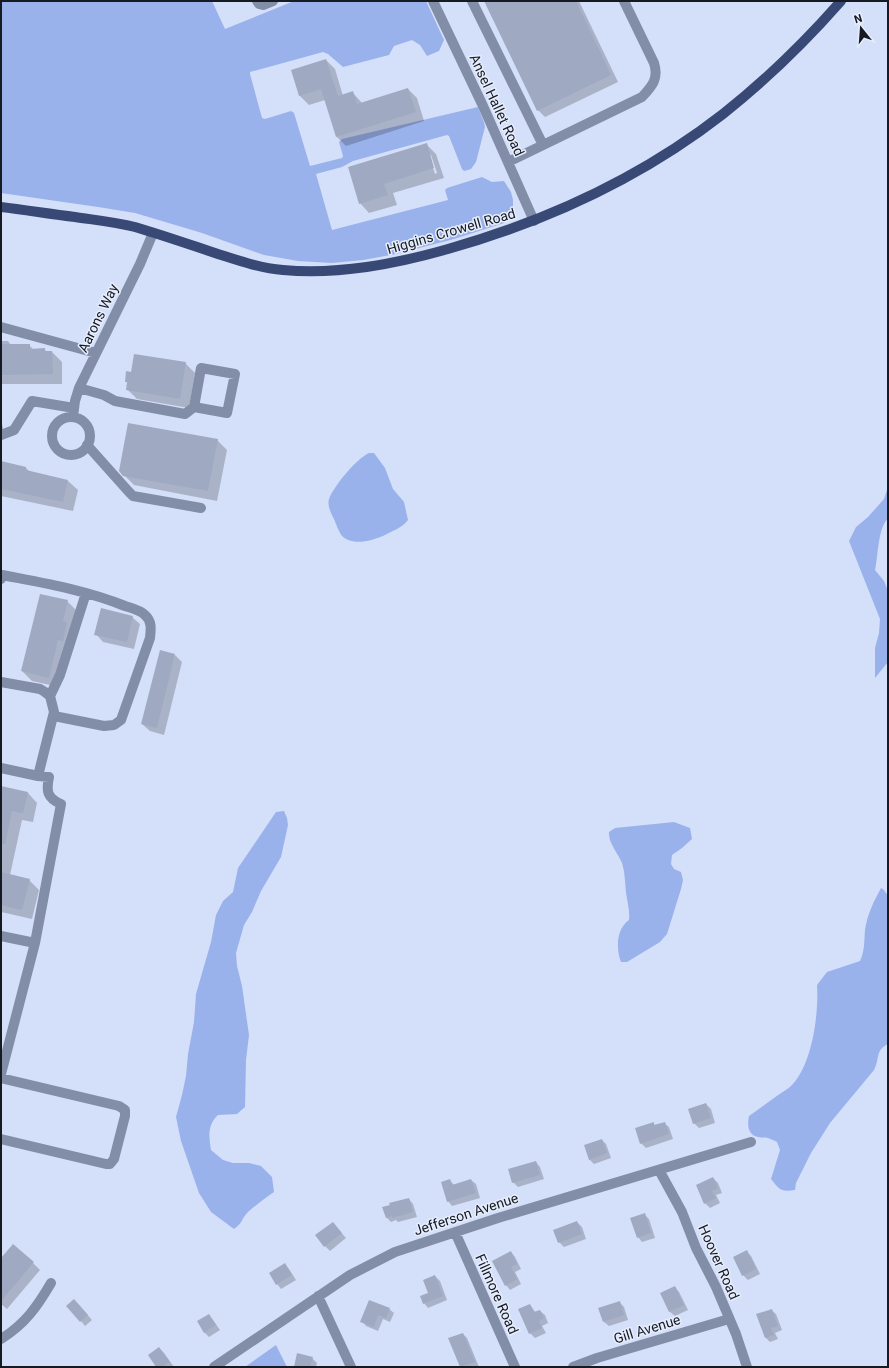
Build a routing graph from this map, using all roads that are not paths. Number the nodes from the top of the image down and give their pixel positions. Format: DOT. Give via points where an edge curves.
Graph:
graph roads {
  1 [pos="258,1"];
  2 [pos="273,1"];
  3 [pos="433,1"];
  4 [pos="472,1"];
  5 [pos="624,1"];
  6 [pos="841,1"];
  7 [pos="543,145"];
  8 [pos="508,162"];
  9 [pos="1,207"];
  10 [pos="534,221"];
  11 [pos="153,233"];
  12 [pos="1,327"];
  13 [pos="96,353"];
  14 [pos="79,388"];
  15 [pos="194,407"];
  16 [pos="73,412"];
  17 [pos="1,435"];
  18 [pos="87,445"];
  19 [pos="201,508"];
  20 [pos="1,578"];
  21 [pos="86,593"];
  22 [pos="1,682"];
  23 [pos="50,696"];
  24 [pos="54,716"];
  25 [pos="1,768"];
  26 [pos="38,776"];
  27 [pos="1,936"];
  28 [pos="35,943"];
  29 [pos="1,1074"];
  30 [pos="1,1078"];
  31 [pos="1,1139"];
  32 [pos="751,1142"];
  33 [pos="659,1170"];
  34 [pos="455,1232"];
  35 [pos="51,1283"];
  36 [pos="318,1296"];
  37 [pos="729,1319"];
  38 [pos="1,1339"];
  39 [pos="214,1367"];
  40 [pos="351,1367"];
  41 [pos="515,1367"];
  42 [pos="573,1367"];
  43 [pos="747,1367"];
  1 -- 2 [label="street" via="263,5"];
  3 -- 8 [label="street, Ansel Hallet Road"];
  4 -- 7 [label="street"];
  5 -- 7 [label="street" via="656,69 652,87 642,97"];
  6 -- 10 [label="main road, Higgins Crowell Road" via="774,70 704,128 629,176"];
  7 -- 8 [label="street"];
  8 -- 10 [label="street, Ansel Hallet Road"];
  9 -- 11 [label="main road, Higgins Crowell Road" via="115,223"];
  10 -- 11 [label="main road, Higgins Crowell Road" via="406,260 363,268 321,271 281,270 258,266"];
  11 -- 13 [label="street, Aarons Way"];
  12 -- 13 [label="street"];
  13 -- 14 [label="street, Aarons Way"];
  14 -- 15 [label="street" via="115,401 185,414"];
  14 -- 16 [label="street, Aarons Way"];
  15 -- 15 [label="street" via="201,368 235,374 227,413"];
  16 -- 17 [label="street" via="32,401 14,430"];
  16 -- 18 [label="street" via="88,428 90,434"];
  16 -- 18 [label="street" via="61,419 53,428 51,434 54,446 64,454 70,455 82,451"];
  18 -- 19 [label="street" via="134,496"];
  20 -- 21 [label="street" via="2,575"];
  21 -- 23 [label="street" via="60,675"];
  21 -- 24 [label="street" via="104,597 144,614 151,626 150,638 121,720 104,726"];
  22 -- 23 [label="street" via="40,689"];
  23 -- 24 [label="street"];
  24 -- 26 [label="street"];
  25 -- 26 [label="street"];
  26 -- 28 [label="street" via="49,777 48,795 61,804"];
  27 -- 28 [label="street"];
  28 -- 29 [label="street"];
  30 -- 31 [label="street" via="119,1106 125,1110 114,1159 110,1164"];
  32 -- 33 [label="street, Jefferson Avenue"];
  33 -- 34 [label="street, Jefferson Avenue"];
  33 -- 37 [label="street, Hoover Road" via="682,1212"];
  34 -- 36 [label="street, Jefferson Avenue" via="395,1252 350,1275"];
  34 -- 41 [label="street, Fillmore Road"];
  35 -- 38 [label="street" via="31,1314"];
  36 -- 39 [label="street, Jefferson Avenue"];
  36 -- 40 [label="street"];
  37 -- 42 [label="street, Gill Avenue"];
  37 -- 43 [label="street, Hoover Road"];
}
